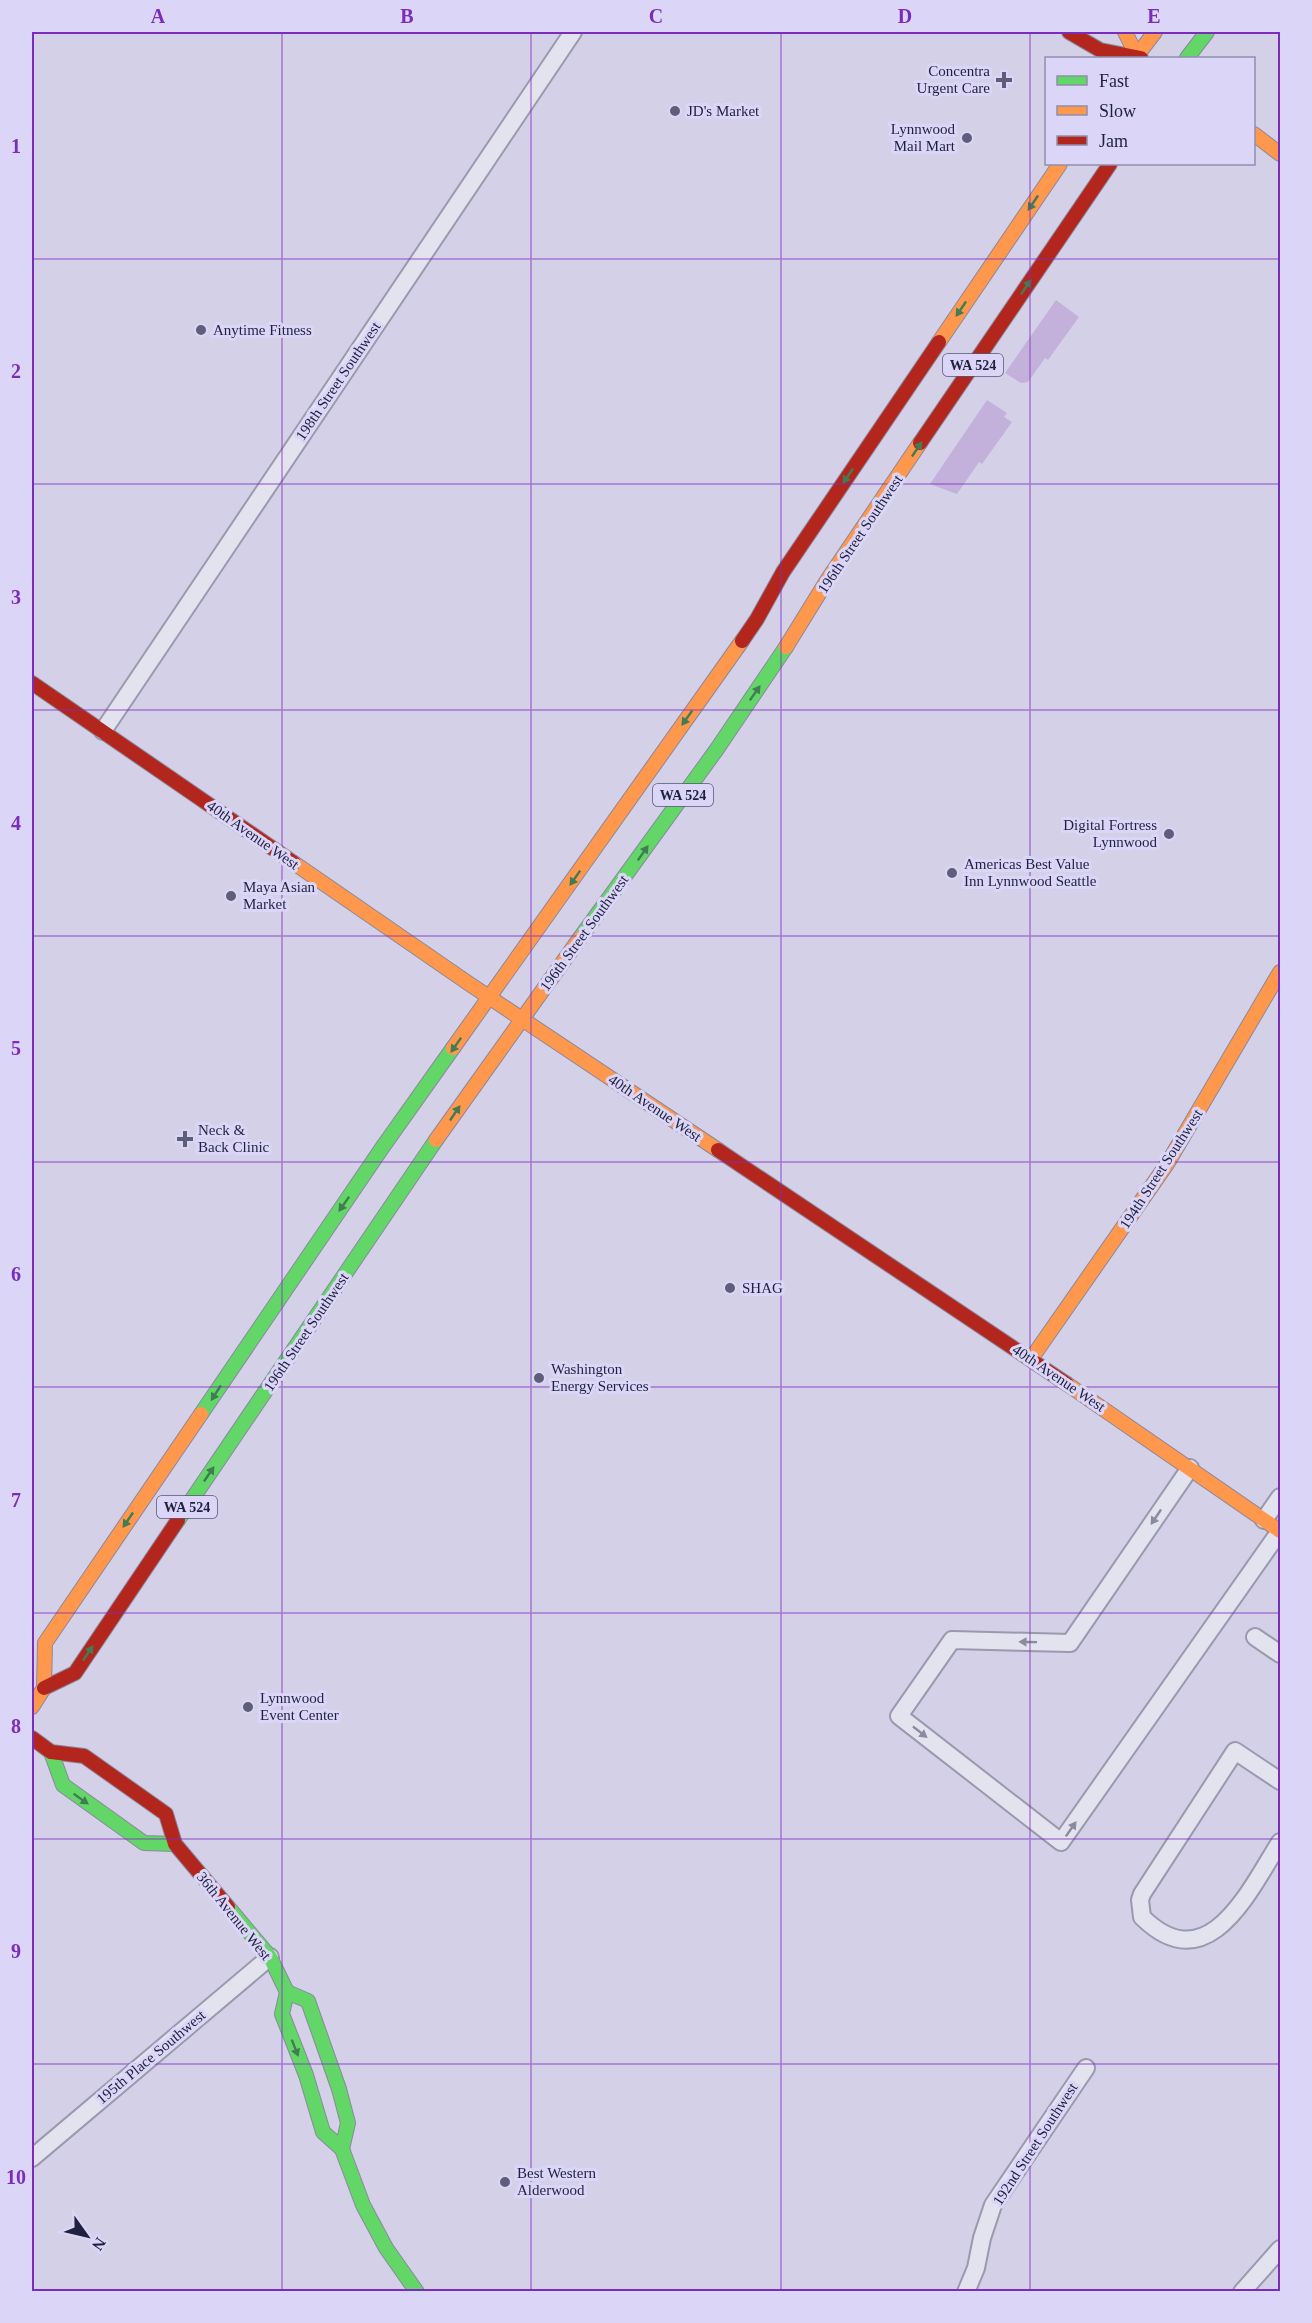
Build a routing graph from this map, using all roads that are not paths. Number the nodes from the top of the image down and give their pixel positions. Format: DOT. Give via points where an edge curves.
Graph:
graph roads {
  1 [pos="573,32"];
  2 [pos="1070,32"];
  3 [pos="1125,32"];
  4 [pos="1155,32"];
  5 [pos="1207,32"];
  6 [pos="1133,57"];
  7 [pos="1138,57"];
  8 [pos="1139,57"];
  9 [pos="1188,57"];
  10 [pos="1255,135"];
  11 [pos="1281,154"];
  12 [pos="1059,165"];
  13 [pos="1109,165"];
  14 [pos="32,682"];
  15 [pos="103,731"];
  16 [pos="1281,972"];
  17 [pos="490,997"];
  18 [pos="521,1018"];
  19 [pos="1031,1359"];
  20 [pos="1190,1468"];
  21 [pos="1281,1497"];
  22 [pos="1264,1520"];
  23 [pos="1281,1531"];
  24 [pos="1255,1637"];
  25 [pos="1281,1654"];
  26 [pos="44,1688"];
  27 [pos="32,1707"];
  28 [pos="32,1738"];
  29 [pos="51,1752"];
  30 [pos="1281,1781"];
  31 [pos="1281,1842"];
  32 [pos="175,1844"];
  33 [pos="270,1957"];
  34 [pos="287,1992"];
  35 [pos="1086,2068"];
  36 [pos="342,2149"];
  37 [pos="32,2158"];
  38 [pos="1281,2249"];
  39 [pos="417,2292"];
  40 [pos="966,2292"];
  41 [pos="1242,2292"];
  1 -- 15 [label="street, 198th Street Southwest"];
  2 -- 6 [label="main road" via="1100,50"];
  3 -- 7 [label="main road"];
  4 -- 8 [label="main road"];
  5 -- 9 [label="main road"];
  10 -- 11 [label="main road"];
  12 -- 17 [label="main road, WA 524, one-way" via="783,572 751,627"];
  18 -- 13 [label="main road, 196th Street Southwest / WA 524, one-way" via="626,877 787,647 828,579"];
  14 -- 15 [label="main road, 40th Avenue West"];
  15 -- 17 [label="main road, 40th Avenue West"];
  16 -- 19 [label="main road, 194th Street Southwest" via="1167,1164"];
  17 -- 18 [label="main road, 40th Avenue West"];
  17 -- 26 [label="main road, WA 524, one-way" via="297,1271 45,1643"];
  18 -- 19 [label="main road, 40th Avenue West"];
  26 -- 18 [label="main road, 196th Street Southwest / WA 524, one-way" via="75,1673"];
  19 -- 20 [label="main road, 40th Avenue West"];
  20 -- 22 [label="main road, 40th Avenue West"];
  20 -- 23 [label="street, one-way" via="1070,1643 952,1640 899,1716 1061,1842"];
  21 -- 22 [label="street"];
  22 -- 23 [label="main road, 40th Avenue West"];
  24 -- 25 [label="street"];
  26 -- 27 [label="main road"];
  28 -- 29 [label="main road, 36th Avenue West"];
  29 -- 32 [label="main road, 36th Avenue West" via="84,1756 166,1814"];
  29 -- 32 [label="main road, one-way" via="63,1785 144,1843"];
  30 -- 31 [label="street" via="1235,1751 1142,1894 1142,1917 1171,1937 1202,1938 1216,1932 1240,1905"];
  32 -- 33 [label="main road, 36th Avenue West"];
  33 -- 34 [label="main road, 36th Avenue West"];
  33 -- 37 [label="street, 195th Place Southwest"];
  34 -- 36 [label="main road, one-way" via="282,2014 323,2132"];
  34 -- 36 [label="main road" via="308,2001 339,2089 348,2123"];
  35 -- 40 [label="street, 192nd Street Southwest" via="993,2205"];
  36 -- 39 [label="main road" via="363,2205 386,2248"];
  38 -- 41 [label="street"];
}
